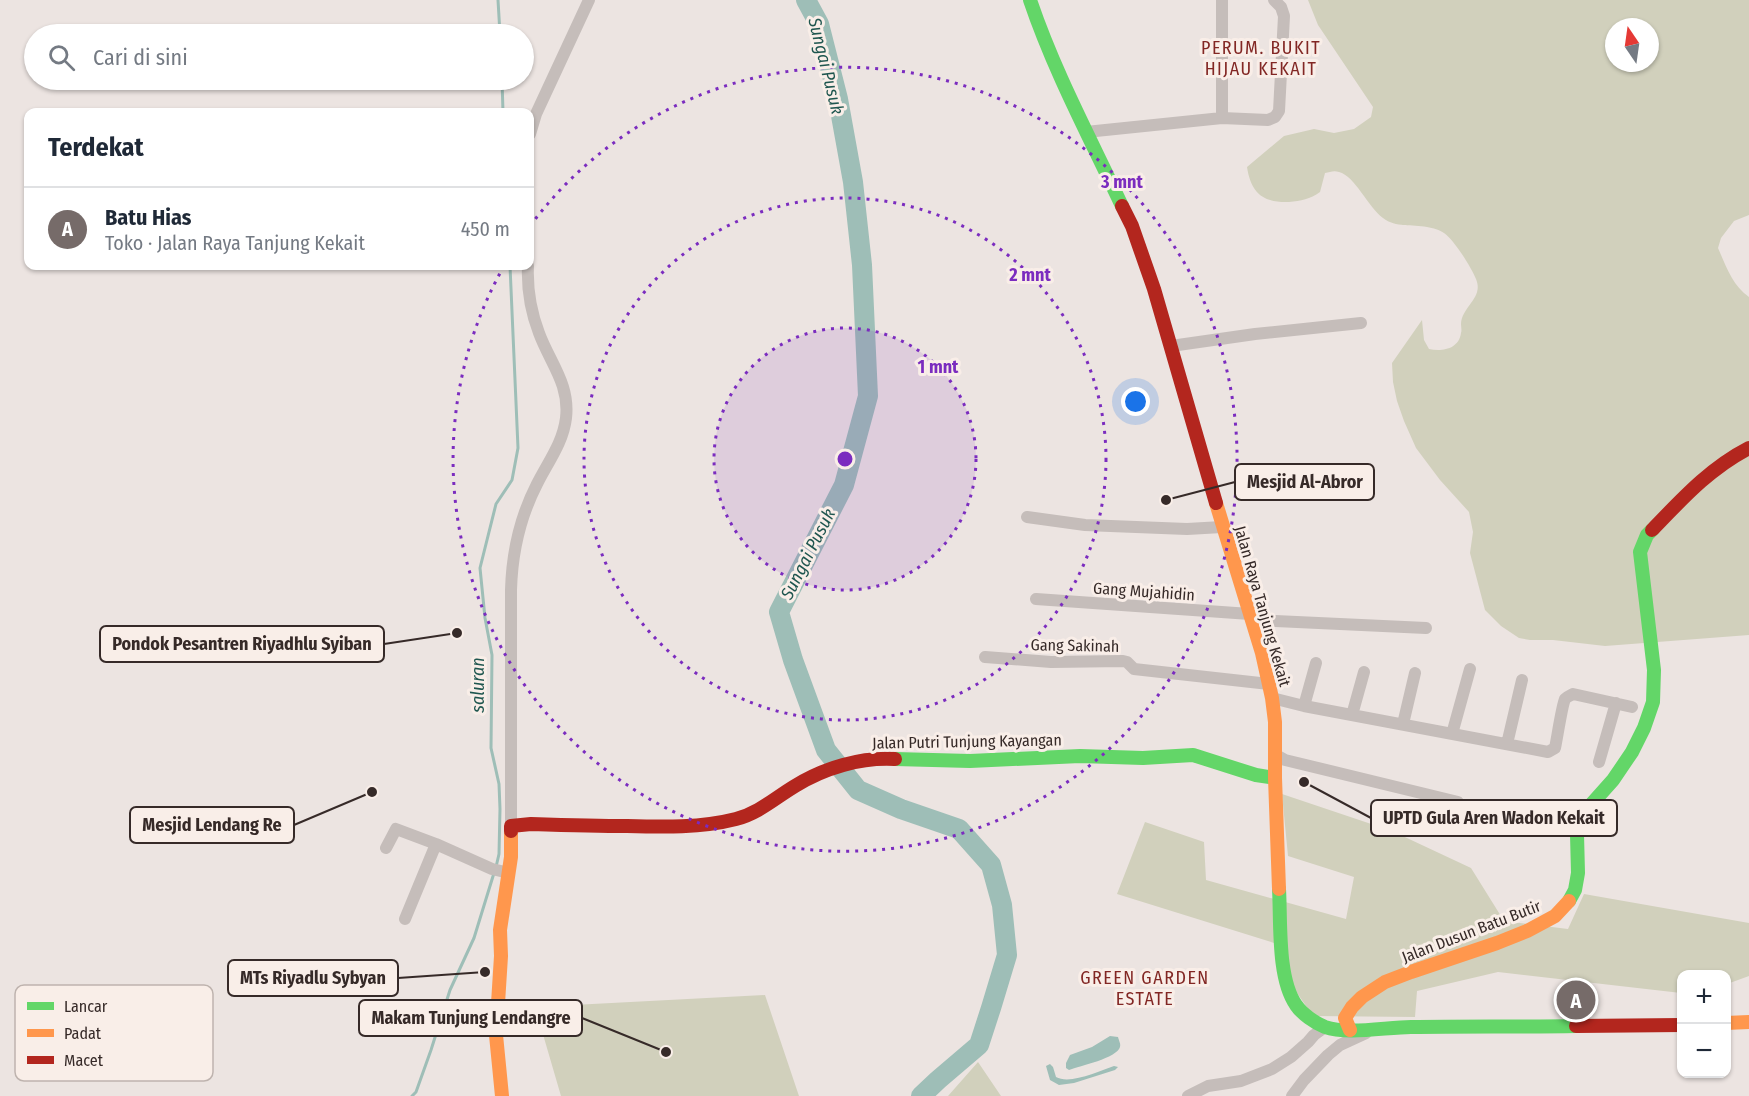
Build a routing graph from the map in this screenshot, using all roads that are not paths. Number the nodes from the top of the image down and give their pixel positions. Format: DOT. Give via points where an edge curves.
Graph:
graph roads {
  1 [pos="589,0"];
  2 [pos="1030,0"];
  3 [pos="1222,0"];
  4 [pos="1274,0"];
  5 [pos="1222,118"];
  6 [pos="534,121"];
  7 [pos="1086,132"];
  8 [pos="528,270"];
  9 [pos="1361,323"];
  10 [pos="1171,346"];
  11 [pos="1749,448"];
  12 [pos="1027,517"];
  13 [pos="1222,527"];
  14 [pos="1035,600"];
  15 [pos="1251,617"];
  16 [pos="1426,628"];
  17 [pos="985,657"];
  18 [pos="1316,663"];
  19 [pos="1470,669"];
  20 [pos="1364,672"];
  21 [pos="1415,673"];
  22 [pos="1522,680"];
  23 [pos="1271,691"];
  24 [pos="1616,703"];
  25 [pos="1304,706"];
  26 [pos="1632,707"];
  27 [pos="1352,715"];
  28 [pos="1403,724"];
  29 [pos="1452,734"];
  30 [pos="1507,744"];
  31 [pos="1276,755"];
  32 [pos="1599,762"];
  33 [pos="1275,778"];
  34 [pos="1458,802"];
  35 [pos="511,826"];
  36 [pos="436,844"];
  37 [pos="386,848"];
  38 [pos="502,871"];
  39 [pos="405,919"];
  40 [pos="1749,1022"];
  41 [pos="1731,1023"];
  42 [pos="1677,1024"];
  43 [pos="1325,1027"];
  44 [pos="1375,1029"];
  45 [pos="1350,1030"];
  46 [pos="502,1096"];
  47 [pos="1188,1096"];
  48 [pos="1292,1096"];
  1 -- 6 [label="street"];
  2 -- 7 [label="street, Jalan Raya Tanjung Kekait"];
  3 -- 5 [label="street"];
  4 -- 5 [label="street" via="1284,16 1278,114 1268,120"];
  5 -- 7 [label="street"];
  7 -- 10 [label="street, Jalan Raya Tanjung Kekait" via="1132,226"];
  8 -- 35 [label="street" via="534,318 563,382 567,408 562,437 530,498 513,558"];
  9 -- 10 [label="street"];
  10 -- 13 [label="street, Jalan Raya Tanjung Kekait"];
  11 -- 45 [label="street, Jalan Dusun Batu Butir" via="1704,477 1644,540 1640,552 1654,669 1653,702 1637,744 1580,819 1579,878 1567,906 1515,935 1396,977 1372,990 1350,1008 1345,1018"];
  12 -- 13 [label="street" via="1084,525"];
  13 -- 15 [label="street, Jalan Raya Tanjung Kekait"];
  14 -- 15 [label="street, Gang Mujahidin"];
  15 -- 16 [label="street, Gang Mujahidin"];
  15 -- 23 [label="street, Jalan Raya Tanjung Kekait"];
  17 -- 23 [label="street, Gang Sakinah" via="1051,662 1124,661 1135,669"];
  18 -- 25 [label="street"];
  19 -- 29 [label="street"];
  20 -- 27 [label="street"];
  21 -- 28 [label="street"];
  22 -- 30 [label="street"];
  23 -- 25 [label="street, Gang Sakinah"];
  23 -- 31 [label="street, Jalan Raya Tanjung Kekait"];
  24 -- 26 [label="street"];
  24 -- 30 [label="street, Gang Sakinah" via="1570,695 1564,702 1555,748 1548,752"];
  24 -- 32 [label="street"];
  25 -- 27 [label="street, Gang Sakinah"];
  27 -- 28 [label="street, Gang Sakinah"];
  28 -- 29 [label="street, Gang Sakinah"];
  29 -- 30 [label="street, Gang Sakinah"];
  31 -- 33 [label="street, Jalan Raya Tanjung Kekait"];
  31 -- 34 [label="street"];
  33 -- 35 [label="street, Jalan Putri Tunjung Kayangan" via="1183,754 970,761 888,757 857,761 827,771 796,785 754,813 736,819 658,827"];
  33 -- 43 [label="street, Jalan Raya Tanjung Kekait" via="1282,958 1287,988 1296,1006"];
  35 -- 38 [label="street" via="511,857"];
  36 -- 37 [label="street" via="396,829"];
  36 -- 38 [label="street"];
  36 -- 39 [label="street"];
  38 -- 46 [label="street" via="496,1035"];
  40 -- 41 [label="street"];
  42 -- 44 [label="street, Jalan Raya Tanjung Kekait"];
  43 -- 45 [label="street, Jalan Raya Tanjung Kekait"];
  43 -- 47 [label="street" via="1272,1069 1241,1081 1208,1086"];
  44 -- 45 [label="street, Jalan Raya Tanjung Kekait"];
  44 -- 48 [label="street" via="1340,1045"];
}
